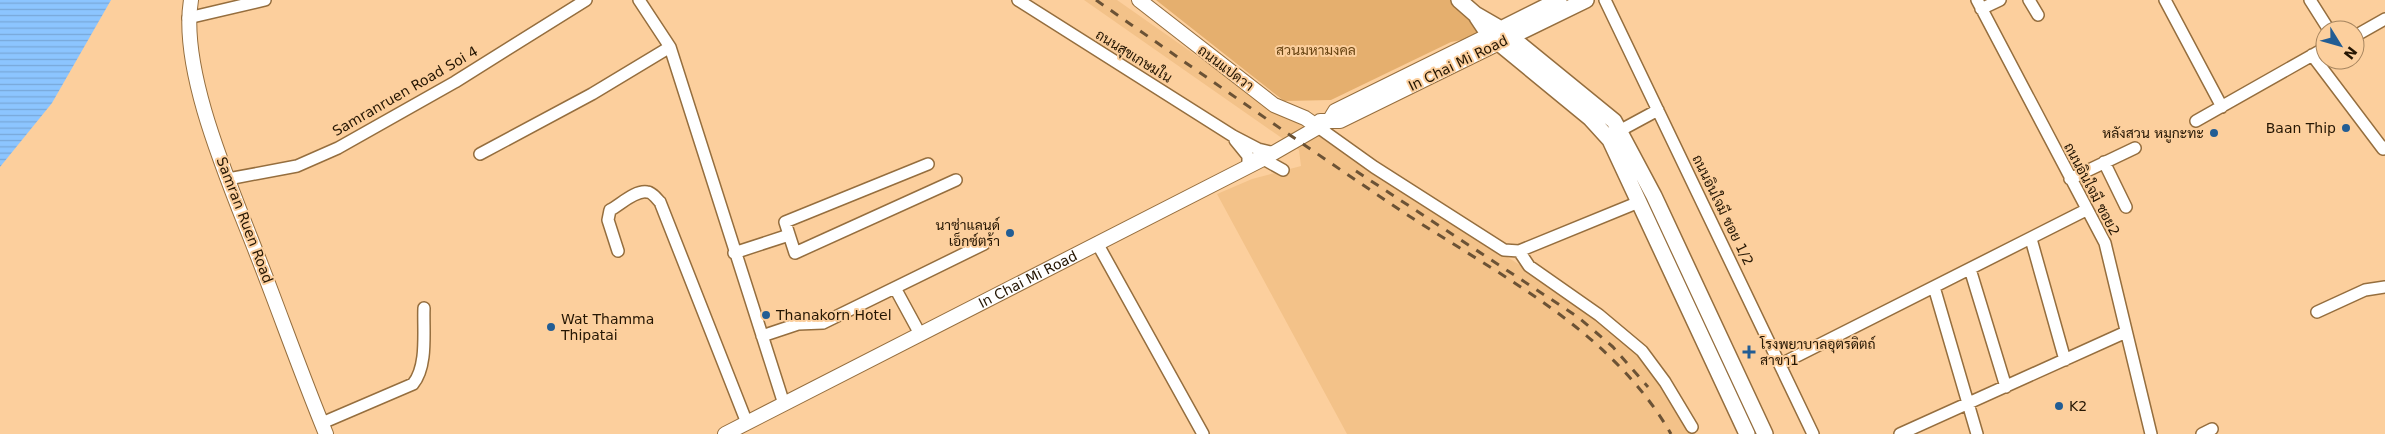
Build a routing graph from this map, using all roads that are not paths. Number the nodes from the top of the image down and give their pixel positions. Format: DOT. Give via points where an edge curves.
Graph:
graph roads {
  1 [pos="191,0"];
  2 [pos="265,0"];
  3 [pos="586,0"];
  4 [pos="639,0"];
  5 [pos="1018,0"];
  6 [pos="1139,0"];
  7 [pos="1459,0"];
  8 [pos="1559,0"];
  9 [pos="1586,0"];
  10 [pos="1605,0"];
  11 [pos="2000,0"];
  12 [pos="2029,0"];
  13 [pos="2165,0"];
  14 [pos="2310,0"];
  15 [pos="1979,4"];
  16 [pos="2038,15"];
  17 [pos="188,18"];
  18 [pos="2385,19"];
  19 [pos="2323,20"];
  20 [pos="2365,30"];
  21 [pos="1500,36"];
  22 [pos="670,48"];
  23 [pos="2315,53"];
  24 [pos="2312,55"];
  25 [pos="2222,107"];
  26 [pos="1658,110"];
  27 [pos="1302,116"];
  28 [pos="2196,121"];
  29 [pos="1323,124"];
  30 [pos="1621,130"];
  31 [pos="1233,136"];
  32 [pos="1304,136"];
  33 [pos="2135,148"];
  34 [pos="2385,148"];
  35 [pos="480,154"];
  36 [pos="1268,156"];
  37 [pos="2104,162"];
  38 [pos="928,164"];
  39 [pos="1248,166"];
  40 [pos="1283,170"];
  41 [pos="228,178"];
  42 [pos="2070,179"];
  43 [pos="956,180"];
  44 [pos="1639,202"];
  45 [pos="2126,207"];
  46 [pos="2086,210"];
  47 [pos="789,235"];
  48 [pos="2031,239"];
  49 [pos="984,244"];
  50 [pos="1097,244"];
  51 [pos="618,251"];
  52 [pos="734,252"];
  53 [pos="1518,252"];
  54 [pos="1970,269"];
  55 [pos="2385,286"];
  56 [pos="1934,287"];
  57 [pos="894,288"];
  58 [pos="424,308"];
  59 [pos="2317,312"];
  60 [pos="2126,332"];
  61 [pos="920,334"];
  62 [pos="762,336"];
  63 [pos="2065,360"];
  64 [pos="1781,364"];
  65 [pos="2006,387"];
  66 [pos="784,404"];
  67 [pos="1968,404"];
  68 [pos="747,423"];
  69 [pos="1692,427"];
  70 [pos="324,428"];
  71 [pos="725,434"];
  72 [pos="1203,434"];
  73 [pos="1747,434"];
  74 [pos="1765,434"];
  75 [pos="1813,434"];
  76 [pos="1900,434"];
  77 [pos="1977,434"];
  78 [pos="2151,434"];
  1 -- 17 [label="street, Samran Ruen Road"];
  2 -- 17 [label="street"];
  3 -- 41 [label="street, Samranruen Road Soi 4" via="455,82 338,148 297,166"];
  4 -- 22 [label="street"];
  5 -- 31 [label="street, ถนนสุขเกษมใน"];
  6 -- 27 [label="street, ถนนแปดวา" via="1274,105"];
  7 -- 21 [label="main road"];
  8 -- 21 [label="main road, In Chai Mi Road"];
  9 -- 21 [label="main road, In Chai Mi Road"];
  10 -- 26 [label="street, ถนนอินใจมี ซอย 1/2"];
  11 -- 15 [label="street"];
  12 -- 16 [label="street"];
  13 -- 25 [label="street"];
  14 -- 19 [label="street"];
  15 -- 42 [label="street, ถนนอินใจมี ซอย2"];
  17 -- 41 [label="street, Samran Ruen Road" via="197,83"];
  18 -- 20 [label="street"];
  21 -- 29 [label="street, In Chai Mi Road" via="1340,121"];
  21 -- 30 [label="main road" via="1608,114"];
  21 -- 44 [label="main road" via="1604,132"];
  22 -- 35 [label="street"];
  22 -- 52 [label="street"];
  23 -- 24 [label="street"];
  24 -- 25 [label="street"];
  24 -- 34 [label="street"];
  25 -- 28 [label="street"];
  26 -- 30 [label="street"];
  26 -- 64 [label="street, ถนนอินใจมี ซอย 1/2"];
  27 -- 29 [label="street, ถนนแปดวา"];
  27 -- 32 [label="street" via="1306,127"];
  29 -- 32 [label="street, In Chai Mi Road"];
  29 -- 53 [label="street" via="1374,167 1479,236 1504,250"];
  30 -- 74 [label="main road"];
  31 -- 36 [label="street, ถนนสุขเกษมใน"];
  31 -- 39 [label="street, ถนนสุขเกษมใน" via="1248,156"];
  32 -- 36 [label="street, In Chai Mi Road"];
  33 -- 37 [label="street"];
  36 -- 39 [label="street, In Chai Mi Road"];
  36 -- 40 [label="street, ถนนสุขเกษมใน"];
  37 -- 42 [label="street"];
  37 -- 45 [label="street"];
  38 -- 47 [label="street" via="786,222"];
  39 -- 50 [label="street, In Chai Mi Road"];
  41 -- 70 [label="street, Samran Ruen Road"];
  42 -- 46 [label="street, ถนนอินใจมี ซอย2"];
  43 -- 47 [label="street" via="794,253"];
  44 -- 53 [label="street"];
  44 -- 73 [label="main road"];
  46 -- 48 [label="street"];
  46 -- 60 [label="street, ถนนอินใจมี ซอย2" via="2105,243"];
  47 -- 52 [label="street"];
  48 -- 54 [label="street"];
  48 -- 63 [label="street"];
  49 -- 57 [label="street"];
  50 -- 61 [label="street, In Chai Mi Road"];
  50 -- 72 [label="street"];
  51 -- 68 [label="street" via="608,220 610,210 641,193 652,194 660,202"];
  52 -- 62 [label="street"];
  53 -- 69 [label="street" via="1529,266 1599,315 1642,351"];
  54 -- 56 [label="street"];
  54 -- 65 [label="street"];
  55 -- 59 [label="street" via="2365,290"];
  56 -- 64 [label="street"];
  56 -- 67 [label="street"];
  57 -- 61 [label="street"];
  57 -- 62 [label="street" via="823,323 798,324"];
  58 -- 70 [label="street" via="422,364 418,378 413,384"];
  60 -- 63 [label="street"];
  60 -- 78 [label="street, ถนนอินใจมี ซอย2"];
  61 -- 66 [label="street, In Chai Mi Road"];
  62 -- 66 [label="street"];
  63 -- 65 [label="street"];
  64 -- 75 [label="street, ถนนอินใจมี ซอย 1/2"];
  65 -- 67 [label="street"];
  66 -- 68 [label="street, In Chai Mi Road"];
  67 -- 76 [label="street"];
  67 -- 77 [label="street"];
  68 -- 71 [label="street, In Chai Mi Road"];
}
